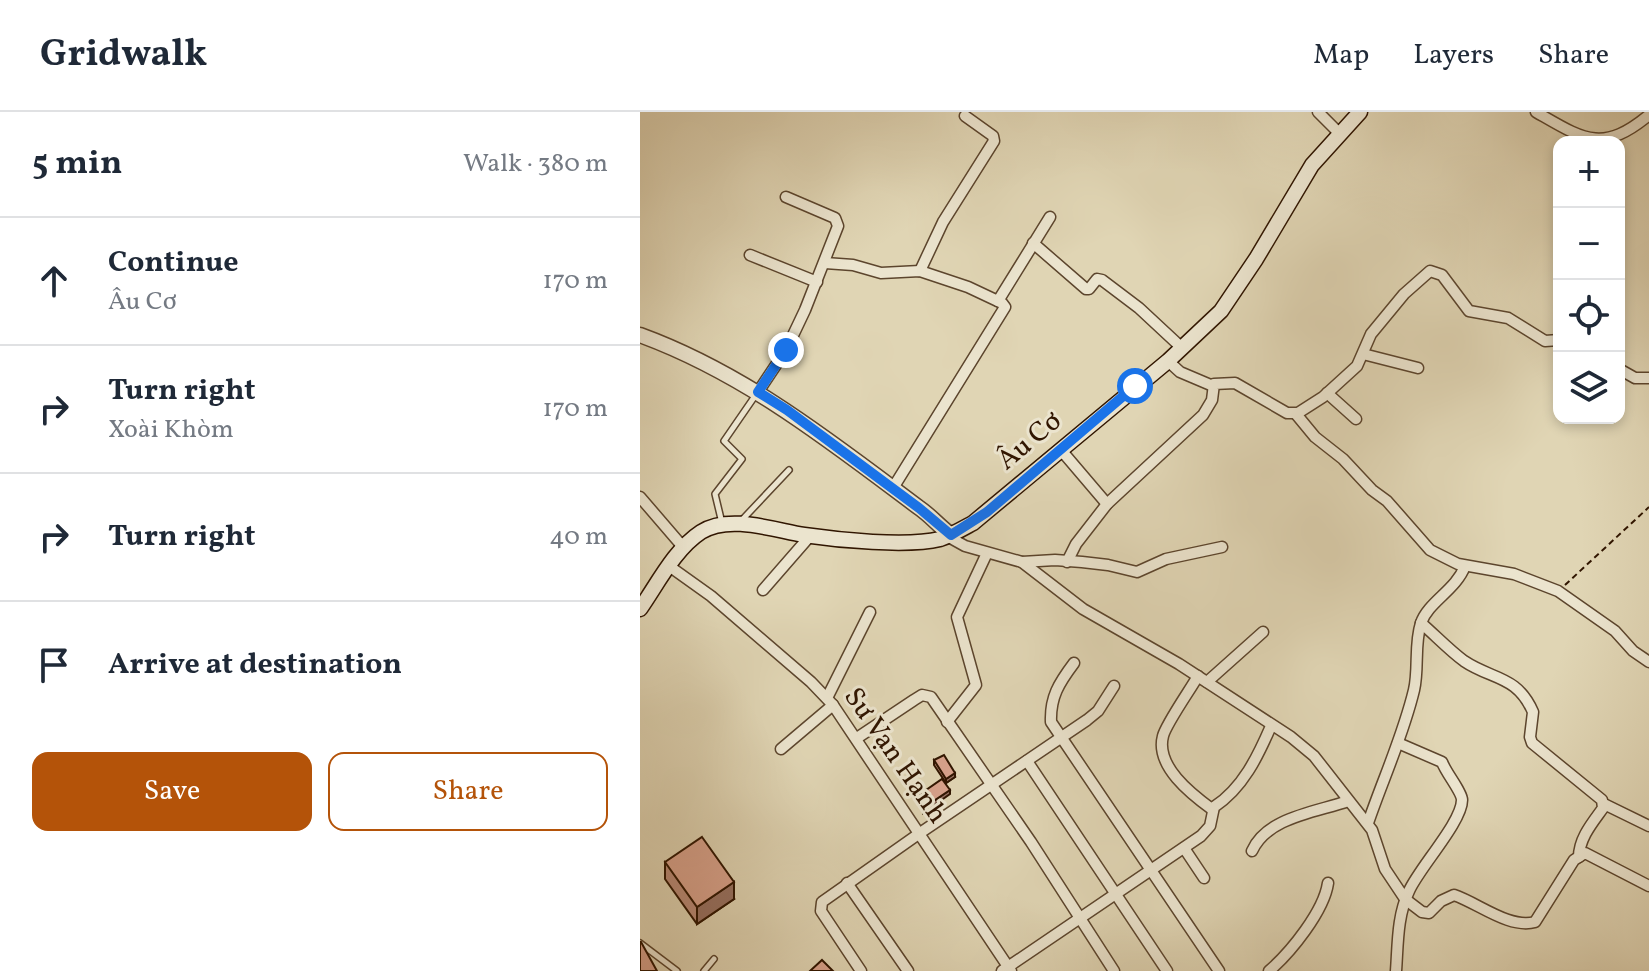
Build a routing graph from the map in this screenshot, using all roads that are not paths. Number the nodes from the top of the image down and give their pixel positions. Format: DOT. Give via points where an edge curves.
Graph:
graph roads {
  1 [pos="1318,112"];
  2 [pos="1360,112"];
  3 [pos="1536,112"];
  4 [pos="1649,115"];
  5 [pos="965,116"];
  6 [pos="1562,127"];
  7 [pos="1339,133"];
  8 [pos="1566,136"];
  9 [pos="786,197"];
  10 [pos="1050,217"];
  11 [pos="1033,243"];
  12 [pos="750,255"];
  13 [pos="825,263"];
  14 [pos="920,271"];
  15 [pos="817,282"];
  16 [pos="998,301"];
  17 [pos="640,335"];
  18 [pos="1553,340"];
  19 [pos="1182,348"];
  20 [pos="1363,354"];
  21 [pos="1168,361"];
  22 [pos="1418,368"];
  23 [pos="1625,372"];
  24 [pos="1649,378"];
  25 [pos="1213,386"];
  26 [pos="758,392"];
  27 [pos="1327,393"];
  28 [pos="1296,414"];
  29 [pos="1356,419"];
  30 [pos="1061,450"];
  31 [pos="789,470"];
  32 [pos="893,488"];
  33 [pos="640,497"];
  34 [pos="1107,504"];
  35 [pos="730,524"];
  36 [pos="810,536"];
  37 [pos="949,536"];
  38 [pos="683,547"];
  39 [pos="1222,547"];
  40 [pos="987,553"];
  41 [pos="1022,562"];
  42 [pos="1067,562"];
  43 [pos="669,566"];
  44 [pos="1465,566"];
  45 [pos="763,590"];
  46 [pos="640,609"];
  47 [pos="870,612"];
  48 [pos="1421,623"];
  49 [pos="1263,632"];
  50 [pos="1649,662"];
  51 [pos="1074,663"];
  52 [pos="1202,679"];
  53 [pos="1114,686"];
  54 [pos="830,702"];
  55 [pos="947,722"];
  56 [pos="1271,726"];
  57 [pos="1062,737"];
  58 [pos="857,738"];
  59 [pos="1398,743"];
  60 [pos="781,749"];
  61 [pos="1027,761"];
  62 [pos="992,785"];
  63 [pos="1348,801"];
  64 [pos="1604,804"];
  65 [pos="1213,810"];
  66 [pos="1368,823"];
  67 [pos="1649,826"];
  68 [pos="920,833"];
  69 [pos="1184,848"];
  70 [pos="1252,851"];
  71 [pos="1579,857"];
  72 [pos="1150,869"];
  73 [pos="1204,878"];
  74 [pos="847,883"];
  75 [pos="1328,883"];
  76 [pos="1649,886"];
  77 [pos="1116,894"];
  78 [pos="1405,899"];
  79 [pos="1079,918"];
  80 [pos="640,943"];
  81 [pos="714,959"];
  82 [pos="1007,969"];
  83 [pos="677,971"];
  84 [pos="704,971"];
  85 [pos="861,971"];
  86 [pos="908,971"];
  87 [pos="1114,971"];
  88 [pos="1167,971"];
  89 [pos="1219,971"];
  90 [pos="1269,971"];
  91 [pos="1396,971"];
  1 -- 7 [label="street"];
  2 -- 7 [label="main road, Âu Cơ"];
  3 -- 6 [label="street"];
  4 -- 6 [label="street" via="1624,132 1598,140"];
  5 -- 14 [label="street" via="994,141 943,222"];
  6 -- 8 [label="street"];
  7 -- 19 [label="main road, Âu Cơ" via="1312,165 1227,303"];
  9 -- 13 [label="street" via="838,221"];
  10 -- 11 [label="street"];
  11 -- 16 [label="street"];
  11 -- 19 [label="street" via="1086,289 1102,280"];
  12 -- 15 [label="street"];
  13 -- 14 [label="street" via="881,273"];
  13 -- 15 [label="street"];
  14 -- 16 [label="street"];
  15 -- 26 [label="street" via="786,350"];
  16 -- 32 [label="street" via="1004,310"];
  17 -- 26 [label="main road"];
  18 -- 20 [label="street" via="1545,341 1508,318 1469,311 1442,275 1433,271 1398,301 1371,334"];
  19 -- 21 [label="main road, Âu Cơ"];
  20 -- 22 [label="street"];
  20 -- 27 [label="street"];
  21 -- 25 [label="street"];
  21 -- 30 [label="main road, Âu Cơ"];
  23 -- 24 [label="street"];
  25 -- 28 [label="street" via="1235,383"];
  25 -- 34 [label="street" via="1203,415"];
  26 -- 32 [label="main road"];
  26 -- 35 [label="lane" via="724,441 742,459 715,494"];
  27 -- 28 [label="street"];
  27 -- 29 [label="street"];
  28 -- 44 [label="street" via="1387,501 1424,545"];
  30 -- 34 [label="street"];
  30 -- 37 [label="main road, Âu Cơ" via="973,523"];
  31 -- 35 [label="lane"];
  32 -- 37 [label="main road"];
  33 -- 38 [label="street"];
  34 -- 42 [label="street"];
  35 -- 36 [label="main road, Âu Cơ"];
  35 -- 38 [label="main road" via="700,532"];
  36 -- 37 [label="main road, Âu Cơ" via="901,542"];
  36 -- 45 [label="street"];
  37 -- 40 [label="street"];
  38 -- 43 [label="main road"];
  39 -- 42 [label="street" via="1166,559 1137,572"];
  40 -- 41 [label="street"];
  40 -- 55 [label="street" via="957,617 976,685"];
  41 -- 42 [label="street"];
  41 -- 52 [label="street" via="1083,609"];
  43 -- 46 [label="main road"];
  43 -- 54 [label="street, Sư Vạn Hạnh" via="711,596"];
  44 -- 48 [label="street"];
  44 -- 50 [label="street" via="1514,574 1558,591"];
  47 -- 54 [label="street"];
  48 -- 59 [label="street" via="1417,680"];
  48 -- 64 [label="street" via="1465,661 1513,685 1533,712 1530,740"];
  49 -- 52 [label="street"];
  51 -- 57 [label="street" via="1051,701 1051,722"];
  52 -- 56 [label="street"];
  52 -- 65 [label="street" via="1163,734 1162,749 1165,763"];
  53 -- 57 [label="street" via="1098,711"];
  54 -- 58 [label="street, Sư Vạn Hạnh"];
  54 -- 60 [label="street"];
  55 -- 58 [label="street" via="931,697 922,695"];
  55 -- 62 [label="street"];
  56 -- 63 [label="street" via="1317,758"];
  56 -- 65 [label="street" via="1250,770"];
  57 -- 61 [label="street"];
  57 -- 72 [label="street"];
  58 -- 68 [label="street, Sư Vạn Hạnh"];
  59 -- 66 [label="street"];
  59 -- 78 [label="street" via="1442,762 1462,801"];
  61 -- 62 [label="street"];
  61 -- 77 [label="street"];
  62 -- 68 [label="street"];
  62 -- 79 [label="street"];
  63 -- 66 [label="street"];
  63 -- 70 [label="street" via="1275,826"];
  64 -- 67 [label="street"];
  64 -- 71 [label="street"];
  65 -- 69 [label="street" via="1208,829"];
  66 -- 78 [label="street" via="1385,869"];
  68 -- 74 [label="street"];
  68 -- 82 [label="street, Sư Vạn Hạnh"];
  69 -- 72 [label="street"];
  69 -- 73 [label="street"];
  71 -- 76 [label="street" via="1587,853"];
  71 -- 78 [label="street" via="1530,924 1454,895 1427,913"];
  72 -- 77 [label="street"];
  72 -- 89 [label="street"];
  74 -- 85 [label="street" via="822,902 821,911"];
  74 -- 86 [label="street"];
  75 -- 90 [label="street" via="1320,906"];
  77 -- 79 [label="street"];
  77 -- 88 [label="street"];
  78 -- 91 [label="street"];
  79 -- 82 [label="street"];
  79 -- 87 [label="street"];
  80 -- 83 [label="lane"];
  81 -- 84 [label="lane"];
}
